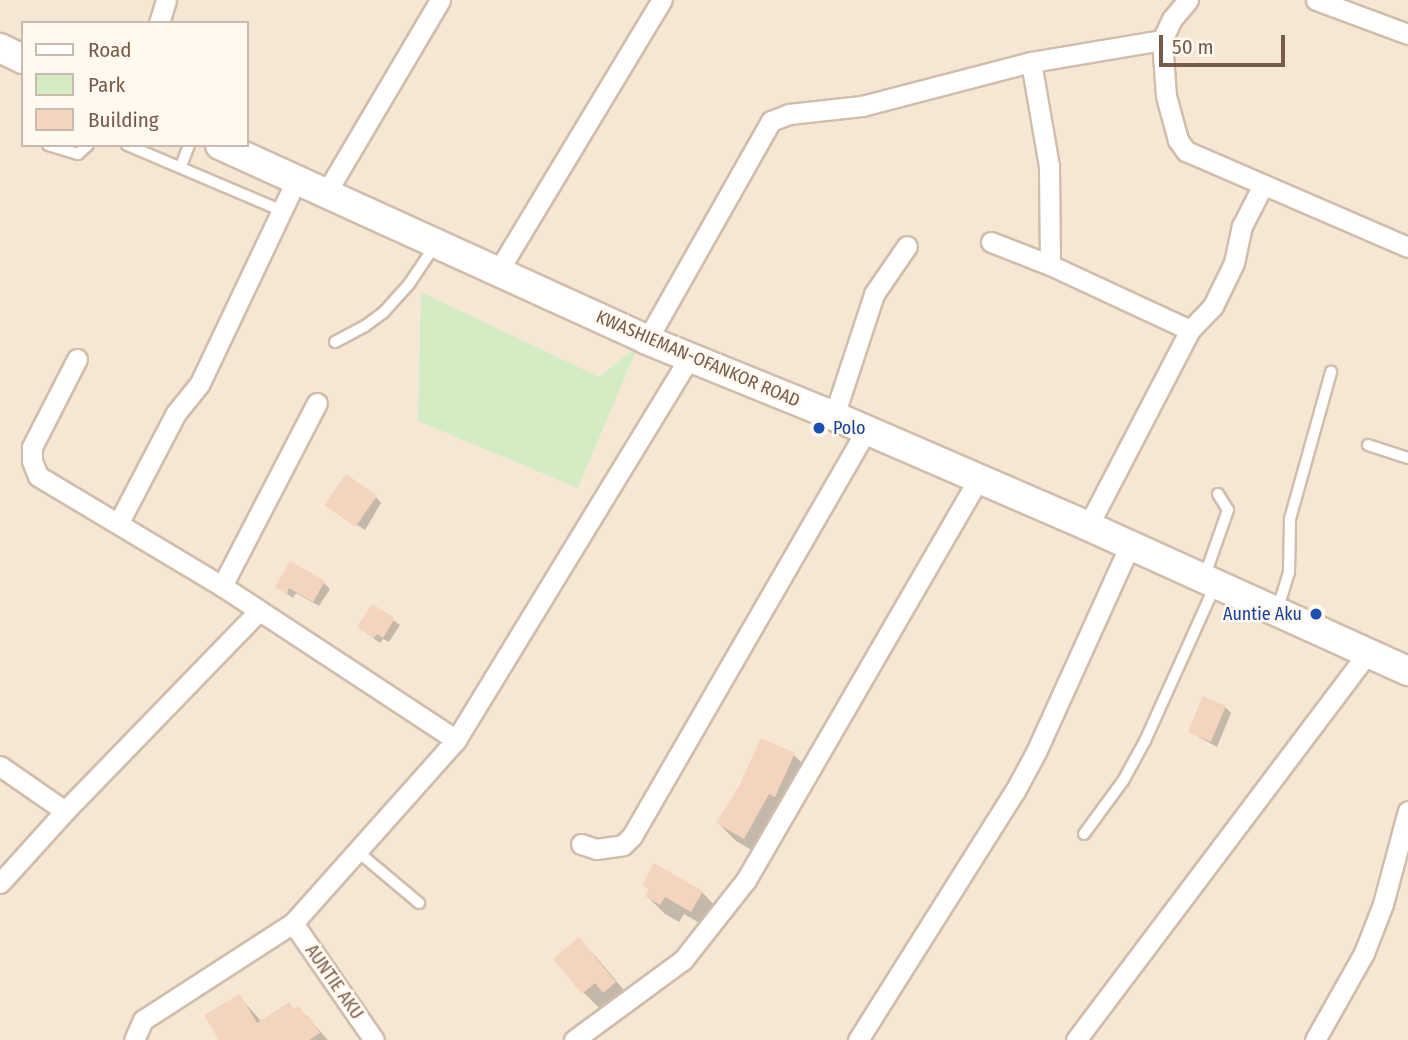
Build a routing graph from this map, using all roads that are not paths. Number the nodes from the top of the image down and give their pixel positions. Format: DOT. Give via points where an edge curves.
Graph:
graph roads {
  1 [pos="166,0"];
  2 [pos="440,0"];
  3 [pos="662,0"];
  4 [pos="1188,0"];
  5 [pos="1316,0"];
  6 [pos="160,21"];
  7 [pos="1408,34"];
  8 [pos="1162,40"];
  9 [pos="0,48"];
  10 [pos="21,58"];
  11 [pos="1031,62"];
  12 [pos="55,147"];
  13 [pos="86,147"];
  14 [pos="132,147"];
  15 [pos="188,147"];
  16 [pos="225,147"];
  17 [pos="181,166"];
  18 [pos="297,179"];
  19 [pos="1263,185"];
  20 [pos="326,193"];
  21 [pos="280,211"];
  22 [pos="991,242"];
  23 [pos="437,244"];
  24 [pos="907,246"];
  25 [pos="1408,247"];
  26 [pos="1051,265"];
  27 [pos="497,273"];
  28 [pos="1190,330"];
  29 [pos="646,340"];
  30 [pos="335,341"];
  31 [pos="690,356"];
  32 [pos="77,359"];
  33 [pos="1331,372"];
  34 [pos="317,403"];
  35 [pos="834,416"];
  36 [pos="866,431"];
  37 [pos="1368,445"];
  38 [pos="1408,458"];
  39 [pos="978,480"];
  40 [pos="1218,494"];
  41 [pos="118,523"];
  42 [pos="1088,526"];
  43 [pos="1130,545"];
  44 [pos="1210,581"];
  45 [pos="222,586"];
  46 [pos="258,612"];
  47 [pos="1276,612"];
  48 [pos="1366,655"];
  49 [pos="1408,671"];
  50 [pos="456,740"];
  51 [pos="0,766"];
  52 [pos="65,811"];
  53 [pos="1408,811"];
  54 [pos="1084,834"];
  55 [pos="580,845"];
  56 [pos="358,851"];
  57 [pos="0,883"];
  58 [pos="419,903"];
  59 [pos="293,923"];
  60 [pos="134,1040"];
  61 [pos="374,1040"];
  62 [pos="574,1040"];
  63 [pos="859,1040"];
  64 [pos="1076,1040"];
  65 [pos="1315,1040"];
  1 -- 6 [label="street"];
  2 -- 20 [label="street"];
  3 -- 27 [label="street"];
  4 -- 8 [label="street"];
  5 -- 7 [label="street"];
  8 -- 11 [label="street"];
  8 -- 19 [label="street" via="1166,96 1178,140 1194,157"];
  9 -- 10 [label="main road"];
  11 -- 26 [label="street" via="1049,166"];
  11 -- 29 [label="street" via="862,106 789,114 771,121"];
  12 -- 13 [label="lane" via="78,154"];
  14 -- 17 [label="lane"];
  15 -- 17 [label="lane"];
  16 -- 18 [label="main road, KWASHIEMAN-OFANKOR ROAD"];
  17 -- 21 [label="lane"];
  18 -- 20 [label="main road, KWASHIEMAN-OFANKOR ROAD"];
  18 -- 21 [label="street"];
  19 -- 25 [label="street"];
  19 -- 28 [label="street" via="1242,226 1234,262 1218,295"];
  20 -- 23 [label="main road, KWASHIEMAN-OFANKOR ROAD"];
  21 -- 41 [label="street" via="199,385 176,413"];
  22 -- 26 [label="street"];
  23 -- 27 [label="main road, KWASHIEMAN-OFANKOR ROAD"];
  23 -- 30 [label="lane" via="383,313"];
  24 -- 35 [label="street" via="873,294"];
  26 -- 28 [label="street"];
  27 -- 29 [label="main road, KWASHIEMAN-OFANKOR ROAD"];
  28 -- 42 [label="street"];
  29 -- 31 [label="main road, KWASHIEMAN-OFANKOR ROAD"];
  31 -- 35 [label="main road, KWASHIEMAN-OFANKOR ROAD"];
  31 -- 50 [label="street"];
  32 -- 41 [label="street" via="32,447 32,461 38,476"];
  33 -- 47 [label="lane" via="1290,519 1289,573"];
  34 -- 45 [label="street"];
  35 -- 36 [label="main road, KWASHIEMAN-OFANKOR ROAD"];
  36 -- 39 [label="main road, KWASHIEMAN-OFANKOR ROAD"];
  36 -- 55 [label="street" via="632,836 623,845 596,849"];
  37 -- 38 [label="lane"];
  39 -- 42 [label="main road, KWASHIEMAN-OFANKOR ROAD"];
  39 -- 62 [label="street" via="746,880 683,960"];
  40 -- 44 [label="lane" via="1228,510"];
  41 -- 45 [label="street"];
  42 -- 43 [label="main road, KWASHIEMAN-OFANKOR ROAD"];
  43 -- 44 [label="main road, KWASHIEMAN-OFANKOR ROAD"];
  43 -- 63 [label="street" via="1015,791"];
  44 -- 47 [label="main road, KWASHIEMAN-OFANKOR ROAD"];
  44 -- 54 [label="lane" via="1145,741 1123,781"];
  45 -- 46 [label="street"];
  46 -- 50 [label="street"];
  46 -- 52 [label="street"];
  47 -- 48 [label="main road, KWASHIEMAN-OFANKOR ROAD"];
  48 -- 49 [label="main road, KWASHIEMAN-OFANKOR ROAD"];
  48 -- 64 [label="street"];
  50 -- 56 [label="street"];
  51 -- 52 [label="street"];
  52 -- 57 [label="street"];
  53 -- 65 [label="street" via="1368,941"];
  56 -- 58 [label="lane"];
  56 -- 59 [label="street"];
  59 -- 60 [label="street" via="143,1020"];
  59 -- 61 [label="street, AUNTIE AKU"];
}
